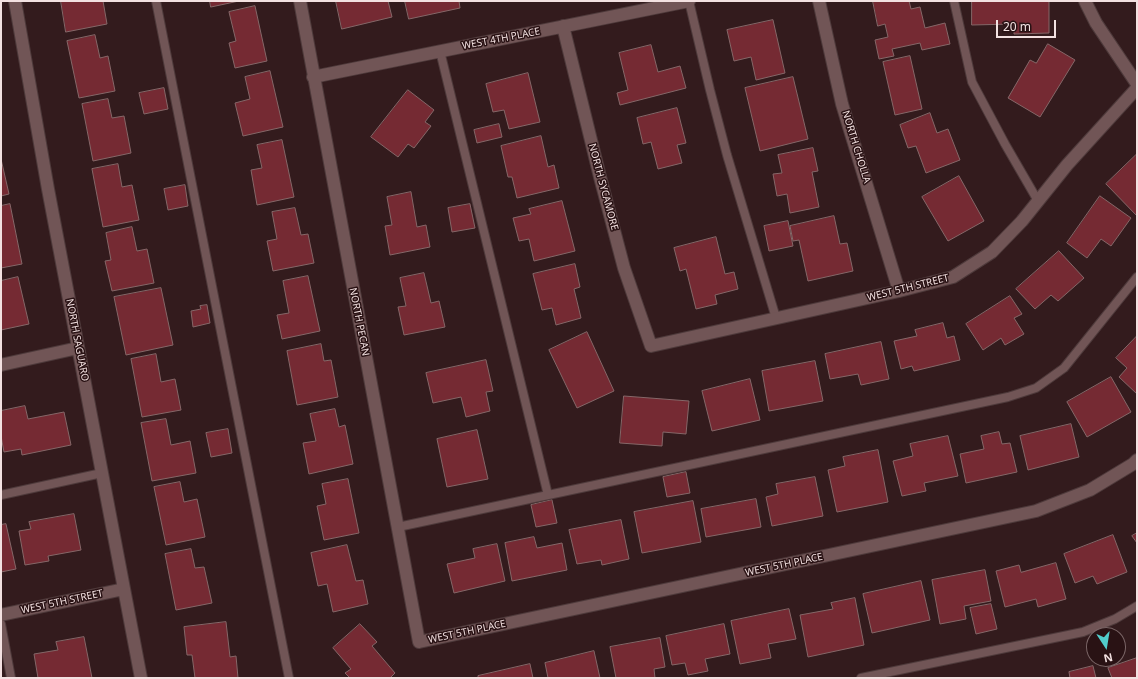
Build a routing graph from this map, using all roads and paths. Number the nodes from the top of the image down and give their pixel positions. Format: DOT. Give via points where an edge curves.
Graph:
graph roads {
  1 [pos="15,1"];
  2 [pos="156,1"];
  3 [pos="300,1"];
  4 [pos="689,1"];
  5 [pos="818,1"];
  6 [pos="954,1"];
  7 [pos="1085,1"];
  8 [pos="563,26"];
  9 [pos="440,51"];
  10 [pos="313,77"];
  11 [pos="1137,84"];
  12 [pos="1137,88"];
  13 [pos="1038,201"];
  14 [pos="1137,277"];
  15 [pos="899,291"];
  16 [pos="776,318"];
  17 [pos="650,346"];
  18 [pos="78,348"];
  19 [pos="1,365"];
  20 [pos="1137,460"];
  21 [pos="102,473"];
  22 [pos="1,494"];
  23 [pos="548,495"];
  24 [pos="398,527"];
  25 [pos="124,589"];
  26 [pos="1137,606"];
  27 [pos="1,615"];
  28 [pos="1,624"];
  29 [pos="419,642"];
  30 [pos="11,678"];
  31 [pos="141,678"];
  32 [pos="288,678"];
  33 [pos="861,678"];
  1 -- 18 [label="street, NORTH SAGUARO"];
  2 -- 32 [label="lane"];
  3 -- 10 [label="street, NORTH PECAN"];
  4 -- 8 [label="street, WEST 4TH PLACE"];
  4 -- 16 [label="lane" via="727,155"];
  5 -- 15 [label="street, NORTH CHOLLA" via="842,104"];
  6 -- 13 [label="lane" via="972,82"];
  7 -- 11 [label="street" via="1096,23"];
  8 -- 9 [label="street, WEST 4TH PLACE"];
  8 -- 17 [label="street, NORTH SYCAMORE" via="624,268"];
  9 -- 10 [label="street, WEST 4TH PLACE"];
  9 -- 23 [label="lane"];
  10 -- 24 [label="street, NORTH PECAN"];
  12 -- 13 [label="street, WEST 5TH STREET"];
  13 -- 15 [label="street, WEST 5TH STREET" via="992,252 953,277"];
  14 -- 23 [label="lane" via="1064,368 1036,388 1008,397"];
  15 -- 16 [label="street, WEST 5TH STREET"];
  16 -- 17 [label="street, WEST 5TH STREET"];
  18 -- 19 [label="street"];
  18 -- 21 [label="street, NORTH SAGUARO"];
  20 -- 29 [label="street, WEST 5TH PLACE" via="1090,490 1036,511"];
  21 -- 22 [label="lane"];
  21 -- 25 [label="street, NORTH SAGUARO"];
  23 -- 24 [label="lane"];
  24 -- 29 [label="street, NORTH PECAN"];
  25 -- 27 [label="street, WEST 5TH STREET"];
  25 -- 31 [label="street, NORTH SAGUARO"];
  26 -- 33 [label="lane" via="1115,619 1083,632"];
  28 -- 30 [label="lane"];
}
